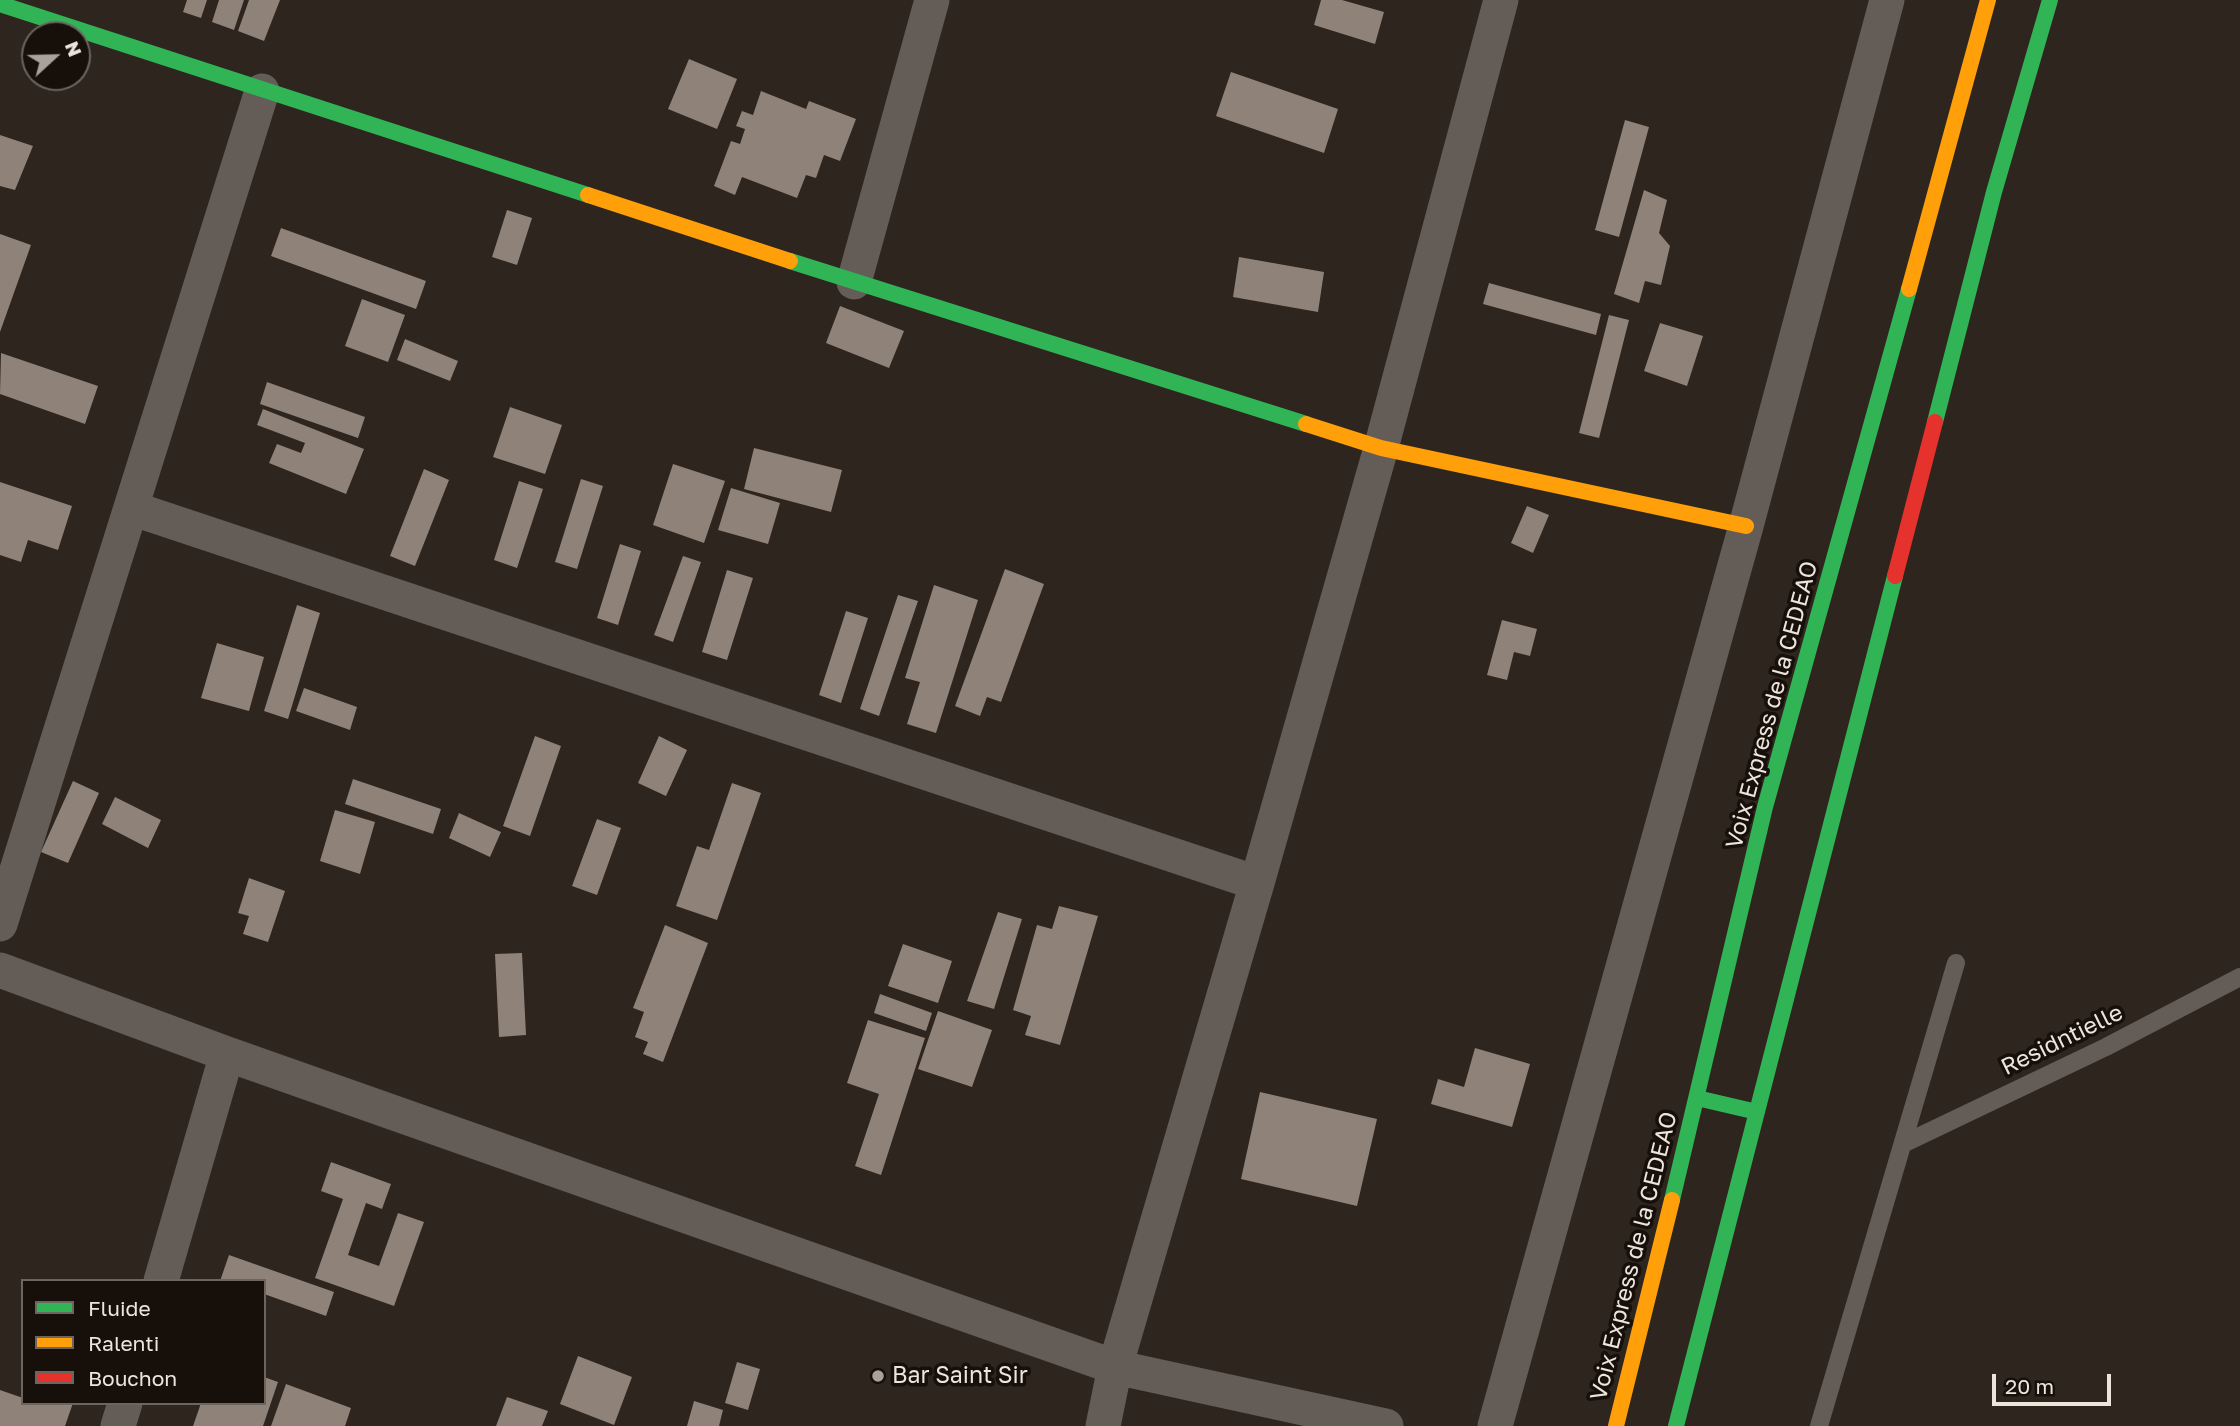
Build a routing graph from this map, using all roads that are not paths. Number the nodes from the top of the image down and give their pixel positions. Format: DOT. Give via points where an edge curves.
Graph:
graph roads {
  1 [pos="932,0"];
  2 [pos="1501,0"];
  3 [pos="1887,0"];
  4 [pos="1988,0"];
  5 [pos="2050,0"];
  6 [pos="0,5"];
  7 [pos="262,90"];
  8 [pos="854,282"];
  9 [pos="1381,448"];
  10 [pos="131,508"];
  11 [pos="1746,526"];
  12 [pos="1257,883"];
  13 [pos="0,924"];
  14 [pos="1956,963"];
  15 [pos="0,970"];
  16 [pos="2240,976"];
  17 [pos="227,1054"];
  18 [pos="1697,1098"];
  19 [pos="1757,1112"];
  20 [pos="1903,1143"];
  21 [pos="162,1279"];
  22 [pos="1115,1367"];
  23 [pos="124,1405"];
  24 [pos="118,1426"];
  25 [pos="1104,1426"];
  26 [pos="1386,1426"];
  27 [pos="1495,1426"];
  28 [pos="1616,1426"];
  29 [pos="1676,1426"];
  30 [pos="1819,1426"];
  1 -- 8 [label="street"];
  2 -- 9 [label="street"];
  3 -- 11 [label="street"];
  4 -- 18 [label="main road, Voix Express de la CEDEAO" via="1765,807"];
  5 -- 19 [label="main road" via="1994,192"];
  6 -- 7 [label="main road"];
  7 -- 8 [label="main road"];
  7 -- 10 [label="street"];
  8 -- 9 [label="main road"];
  9 -- 11 [label="main road"];
  9 -- 12 [label="street"];
  10 -- 12 [label="street"];
  10 -- 13 [label="street"];
  11 -- 27 [label="street"];
  12 -- 22 [label="street"];
  14 -- 20 [label="lane"];
  15 -- 17 [label="street"];
  16 -- 20 [label="lane, Residntielle" via="2106,1048"];
  17 -- 21 [label="street"];
  17 -- 22 [label="street"];
  18 -- 19 [label="main road"];
  18 -- 28 [label="main road, Voix Express de la CEDEAO"];
  19 -- 29 [label="main road"];
  20 -- 30 [label="lane"];
  22 -- 25 [label="street"];
  22 -- 26 [label="street"];
  23 -- 24 [label="street"];
}
